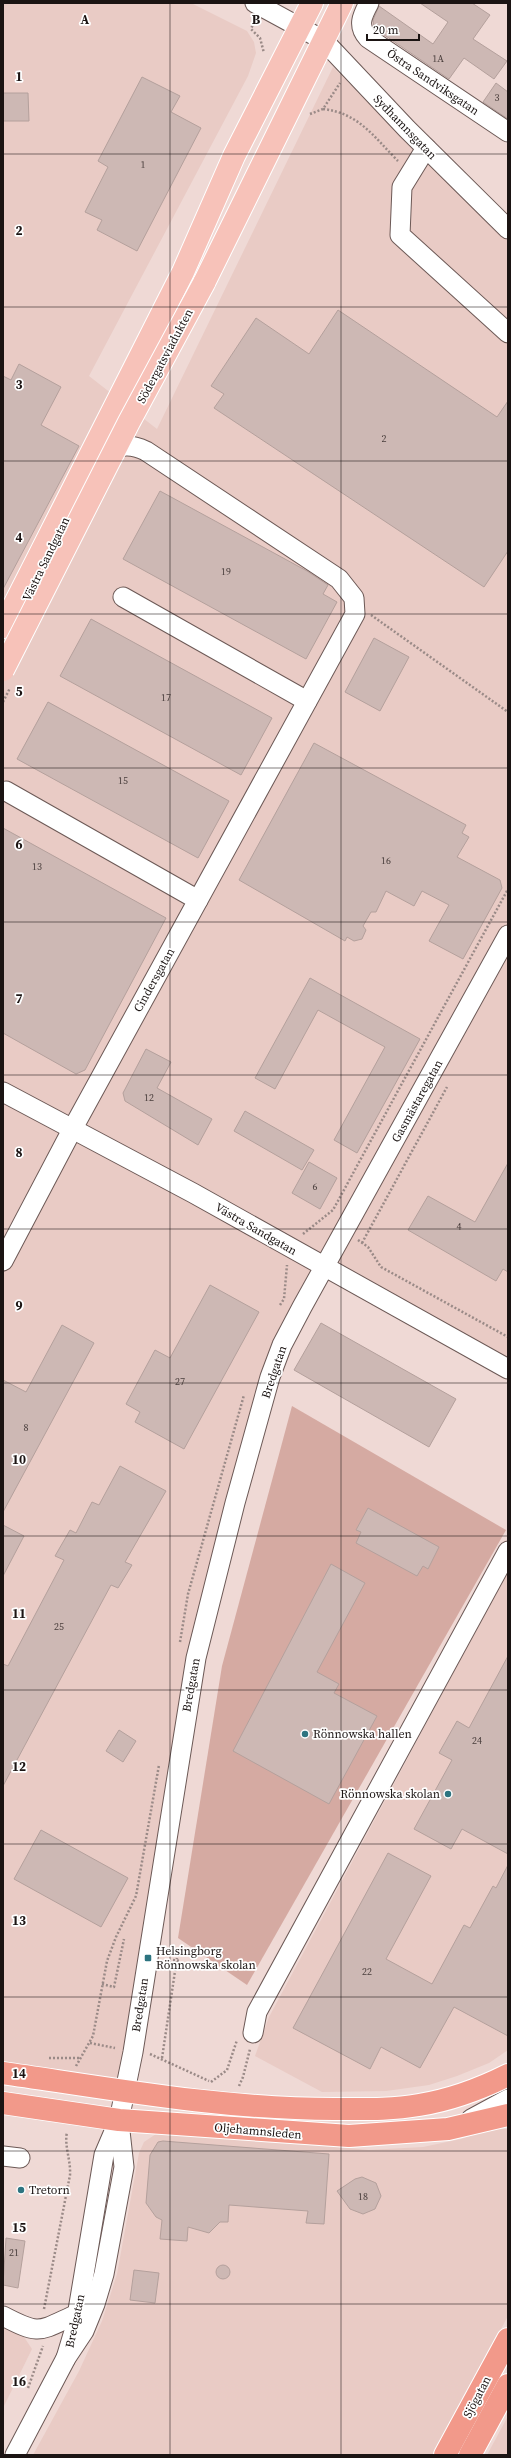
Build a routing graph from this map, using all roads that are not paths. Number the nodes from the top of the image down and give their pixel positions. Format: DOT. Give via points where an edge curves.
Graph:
graph roads {
  1 [pos="312,3"];
  2 [pos="342,3"];
  3 [pos="369,3"];
  4 [pos="259,5"];
  5 [pos="300,27"];
  6 [pos="323,40"];
  7 [pos="508,132"];
  8 [pos="426,148"];
  9 [pos="508,229"];
  10 [pos="508,333"];
  11 [pos="123,598"];
  12 [pos="355,604"];
  13 [pos="3,627"];
  14 [pos="3,646"];
  15 [pos="3,670"];
  16 [pos="306,701"];
  17 [pos="6,791"];
  18 [pos="198,900"];
  19 [pos="508,936"];
  20 [pos="3,1092"];
  21 [pos="73,1128"];
  22 [pos="3,1261"];
  23 [pos="326,1267"];
  24 [pos="508,1369"];
  25 [pos="508,1551"];
  26 [pos="254,2027"];
  27 [pos="3,2073"];
  28 [pos="508,2075"];
  29 [pos="125,2090"];
  30 [pos="508,2099"];
  31 [pos="3,2103"];
  32 [pos="508,2115"];
  33 [pos="119,2120"];
  34 [pos="461,2124"];
  35 [pos="77,2314"];
  36 [pos="3,2316"];
  37 [pos="508,2339"];
  38 [pos="66,2358"];
  39 [pos="508,2385"];
  40 [pos="15,2455"];
  41 [pos="445,2455"];
  42 [pos="470,2455"];
  1 -- 5 [label="main road, Södergatsviadukten"];
  2 -- 6 [label="main road, Södergatsviadukten"];
  3 -- 7 [label="street, Östra Sandviksgatan" via="361,20 361,28 368,38"];
  4 -- 5 [label="street, Sydhamnsgatan"];
  5 -- 6 [label="street, Sydhamnsgatan"];
  5 -- 13 [label="main road, Södergatsviadukten" via="234,156 183,272"];
  6 -- 8 [label="street, Sydhamnsgatan"];
  6 -- 15 [label="main road, Södergatsviadukten, bridge" via="204,283 129,422"];
  8 -- 9 [label="street, Sydhamnsgatan"];
  8 -- 10 [label="street" via="402,187 400,235"];
  11 -- 16 [label="street"];
  12 -- 14 [label="street, Västra Sandgatan" via="350,590 339,579 132,445 115,448 101,458 90,472"];
  12 -- 16 [label="street, Cindersgatan" via="355,614"];
  16 -- 18 [label="street, Cindersgatan"];
  17 -- 18 [label="street"];
  18 -- 21 [label="street, Cindersgatan"];
  19 -- 23 [label="street, Gasmästaregatan"];
  20 -- 21 [label="street, Västra Sandgatan"];
  21 -- 22 [label="street, Cindersgatan"];
  21 -- 23 [label="street, Västra Sandgatan"];
  23 -- 24 [label="street, Västra Sandgatan"];
  23 -- 29 [label="street, Bredgatan" via="282,1345 270,1377 208,1608 187,1709"];
  25 -- 26 [label="street" via="257,2012"];
  27 -- 29 [label="highway, Oljehamnsleden"];
  28 -- 29 [label="highway, Oljehamnsleden" via="462,2094 419,2105 374,2109 303,2109 238,2105"];
  29 -- 33 [label="street, Bredgatan"];
  30 -- 34 [label="street, Oljehamnsleden"];
  31 -- 33 [label="highway, Oljehamnsleden"];
  32 -- 34 [label="highway"];
  33 -- 34 [label="highway, Oljehamnsleden" via="349,2136 434,2131"];
  33 -- 35 [label="street, Bredgatan" via="104,2155"];
  33 -- 38 [label="street, Bredgatan" via="124,2167 104,2274 84,2331"];
  35 -- 36 [label="street" via="44,2328 32,2330"];
  35 -- 38 [label="street, Bredgatan"];
  37 -- 41 [label="highway, Sjögatan"];
  38 -- 40 [label="street, Bredgatan"];
  39 -- 42 [label="highway, Sjögatan"];
}
